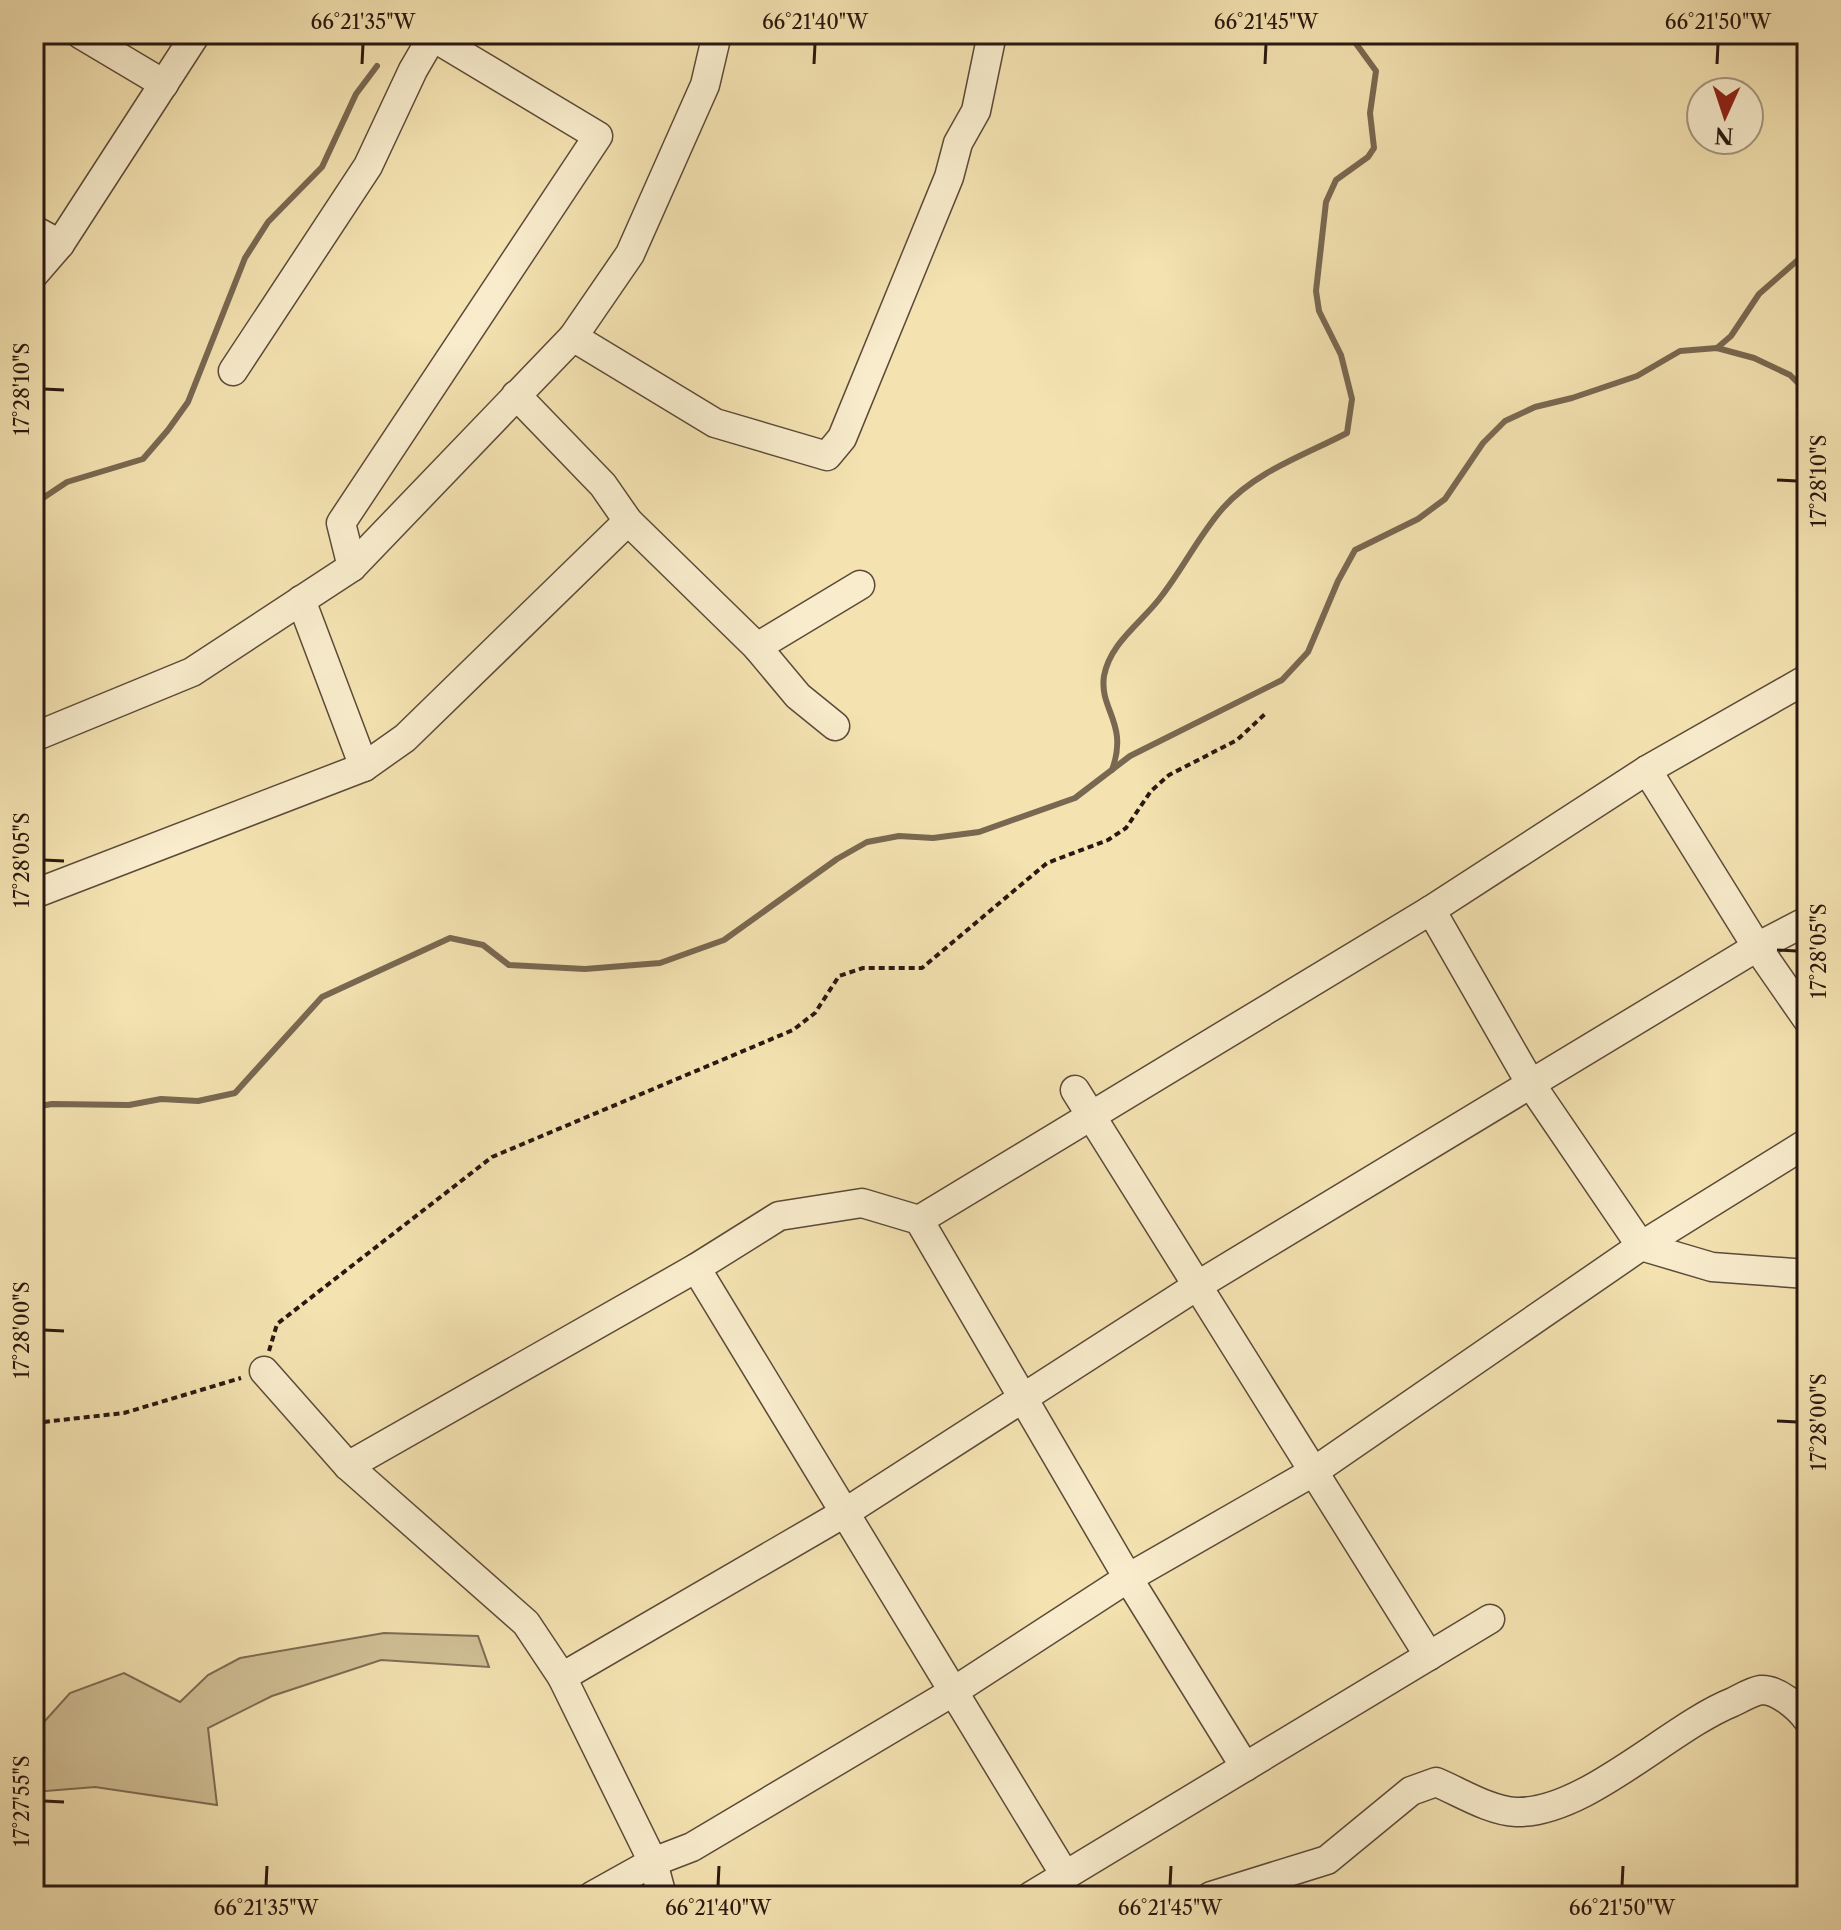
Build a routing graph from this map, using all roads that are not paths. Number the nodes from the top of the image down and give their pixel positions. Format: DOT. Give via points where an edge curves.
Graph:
graph roads {
  1 [pos="80,34"];
  2 [pos="196,34"];
  3 [pos="717,34"];
  4 [pos="992,34"];
  5 [pos="432,35"];
  6 [pos="164,84"];
  7 [pos="34,230"];
  8 [pos="60,244"];
  9 [pos="34,274"];
  10 [pos="573,337"];
  11 [pos="233,371"];
  12 [pos="516,395"];
  13 [pos="628,521"];
  14 [pos="352,567"];
  15 [pos="860,585"];
  16 [pos="301,600"];
  17 [pos="757,647"];
  18 [pos="1807,679"];
  19 [pos="835,726"];
  20 [pos="34,737"];
  21 [pos="364,767"];
  22 [pos="1647,770"];
  23 [pos="34,894"];
  24 [pos="1431,910"];
  25 [pos="1807,921"];
  26 [pos="1757,947"];
  27 [pos="1807,1019"];
  28 [pos="1532,1086"];
  29 [pos="1075,1090"];
  30 [pos="1092,1117"];
  31 [pos="1807,1143"];
  32 [pos="919,1220"];
  33 [pos="1641,1246"];
  34 [pos="696,1268"];
  35 [pos="1807,1274"];
  36 [pos="1200,1284"];
  37 [pos="264,1371"];
  38 [pos="1023,1399"];
  39 [pos="348,1466"];
  40 [pos="1313,1472"];
  41 [pos="846,1512"];
  42 [pos="1128,1578"];
  43 [pos="1490,1619"];
  44 [pos="1429,1656"];
  45 [pos="562,1677"];
  46 [pos="951,1693"];
  47 [pos="1807,1719"];
  48 [pos="1245,1767"];
  49 [pos="653,1862"];
  50 [pos="1065,1875"];
  51 [pos="592,1896"];
  52 [pos="662,1896"];
  53 [pos="1031,1896"];
  54 [pos="1211,1896"];
  1 -- 6 [label="street"];
  2 -- 6 [label="street"];
  3 -- 10 [label="street" via="705,85 630,254"];
  4 -- 10 [label="street" via="976,111 958,143 949,177 842,438 827,456 715,423"];
  5 -- 11 [label="street" via="368,166"];
  5 -- 14 [label="street" via="598,136 341,523"];
  6 -- 8 [label="street"];
  7 -- 8 [label="street"];
  8 -- 9 [label="street"];
  10 -- 12 [label="street"];
  12 -- 13 [label="street" via="603,485"];
  12 -- 14 [label="street"];
  13 -- 17 [label="street"];
  13 -- 21 [label="street" via="405,738"];
  14 -- 16 [label="street"];
  15 -- 17 [label="street"];
  16 -- 20 [label="street" via="192,672"];
  16 -- 21 [label="street"];
  17 -- 19 [label="street" via="798,696"];
  18 -- 22 [label="street"];
  21 -- 23 [label="street"];
  22 -- 24 [label="street"];
  22 -- 26 [label="street"];
  24 -- 28 [label="street"];
  24 -- 30 [label="street"];
  25 -- 26 [label="street"];
  26 -- 27 [label="street"];
  26 -- 28 [label="street"];
  28 -- 33 [label="street"];
  28 -- 36 [label="street"];
  29 -- 30 [label="street"];
  30 -- 32 [label="street"];
  30 -- 36 [label="street"];
  31 -- 33 [label="street"];
  32 -- 34 [label="street" via="862,1203 779,1216"];
  32 -- 38 [label="street"];
  33 -- 35 [label="street" via="1712,1267"];
  33 -- 40 [label="street"];
  34 -- 39 [label="street"];
  34 -- 41 [label="street"];
  36 -- 38 [label="street"];
  36 -- 40 [label="street"];
  37 -- 39 [label="street"];
  38 -- 41 [label="street"];
  38 -- 42 [label="street"];
  39 -- 45 [label="street" via="526,1623"];
  40 -- 42 [label="street"];
  40 -- 44 [label="street"];
  41 -- 45 [label="street"];
  41 -- 46 [label="street"];
  42 -- 46 [label="street"];
  42 -- 48 [label="street"];
  43 -- 44 [label="street"];
  44 -- 48 [label="street"];
  45 -- 49 [label="street"];
  46 -- 49 [label="street" via="692,1847"];
  46 -- 50 [label="street"];
  47 -- 54 [label="street" via="1777,1694 1762,1690 1705,1713 1628,1768 1557,1804 1518,1812 1436,1782 1411,1791 1327,1860"];
  48 -- 50 [label="street"];
  49 -- 51 [label="street"];
  49 -- 52 [label="street"];
  50 -- 53 [label="street"];
}
